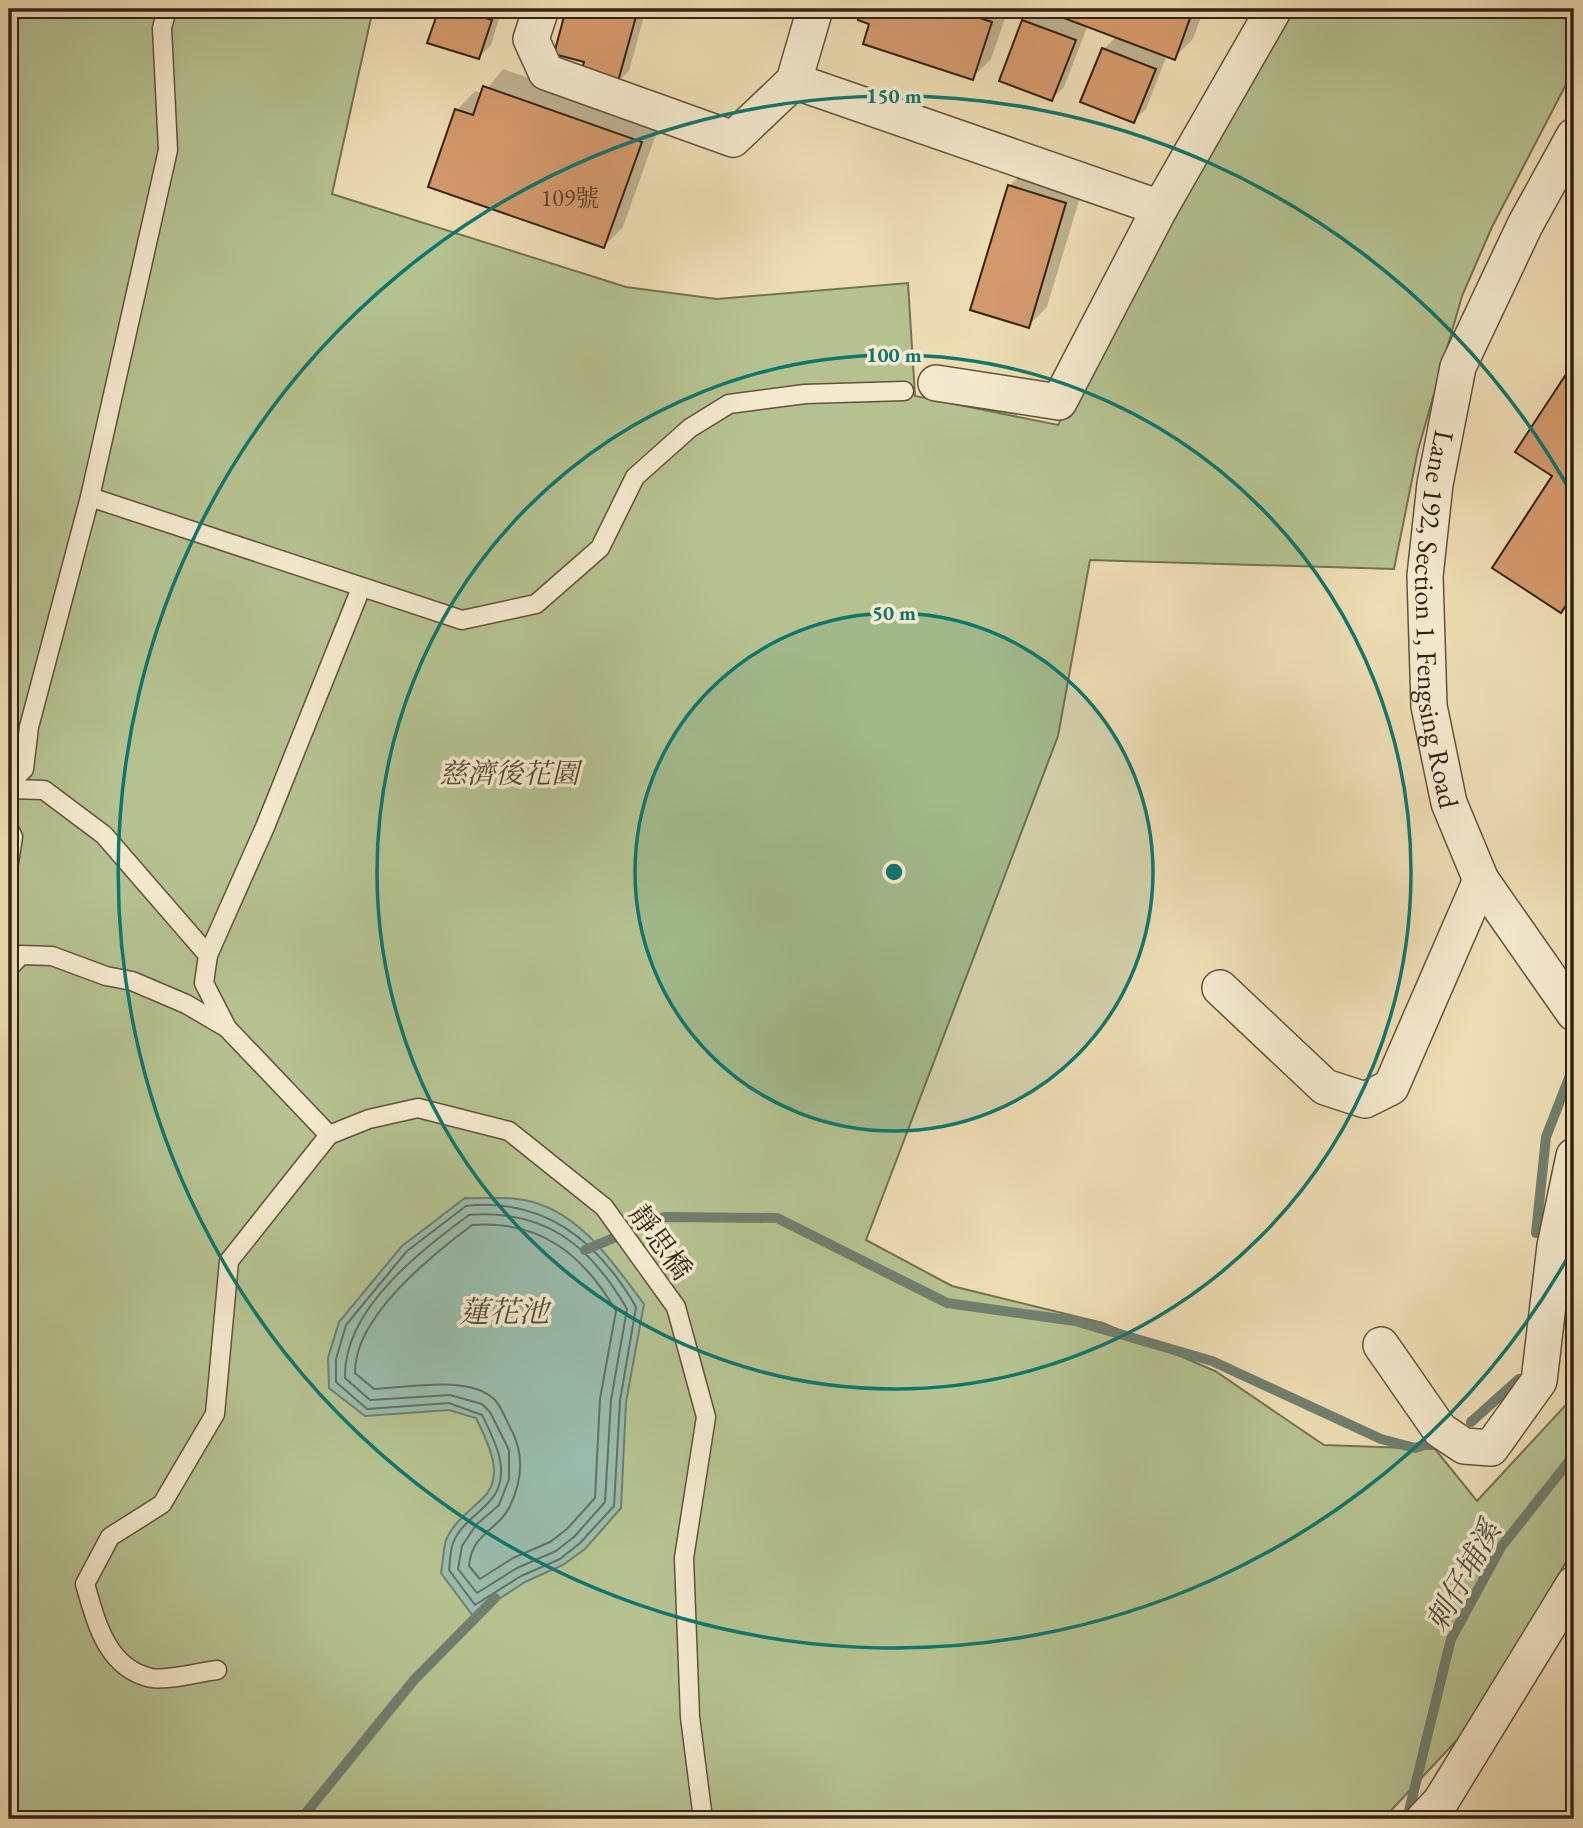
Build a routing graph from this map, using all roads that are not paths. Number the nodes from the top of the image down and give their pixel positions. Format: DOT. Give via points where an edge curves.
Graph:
graph roads {
  1 [pos="167,9"];
  2 [pos="541,9"];
  3 [pos="815,9"];
  4 [pos="1274,9"];
  5 [pos="794,81"];
  6 [pos="1574,136"];
  7 [pos="1160,208"];
  8 [pos="920,387"];
  9 [pos="90,498"];
  10 [pos="361,588"];
  11 [pos="9,787"];
  12 [pos="9,829"];
  13 [pos="9,863"];
  14 [pos="1481,880"];
  15 [pos="208,955"];
  16 [pos="9,968"];
  17 [pos="1220,988"];
  18 [pos="1574,1013"];
  19 [pos="227,1028"];
  20 [pos="328,1135"];
  21 [pos="1574,1156"];
  22 [pos="1381,1345"];
  23 [pos="1574,1584"];
  24 [pos="217,1670"];
  25 [pos="703,1819"];
  26 [pos="1424,1819"];
  1 -- 9 [label="lane" via="162,29 168,150"];
  2 -- 5 [label="street" via="531,39 546,72 733,139"];
  3 -- 5 [label="street"];
  4 -- 7 [label="street"];
  5 -- 7 [label="street"];
  6 -- 14 [label="street, Lane 192, Section 1, Fengsing Road" via="1525,225 1458,367 1435,484 1425,576 1429,706 1448,803"];
  7 -- 8 [label="street" via="1059,402"];
  8 -- 10 [label="lane" via="729,404 690,428 635,477 600,548 536,604 462,620"];
  9 -- 10 [label="lane"];
  9 -- 11 [label="lane" via="46,653 24,769"];
  10 -- 15 [label="lane"];
  11 -- 15 [label="lane" via="44,790 104,835"];
  12 -- 13 [label="lane" via="13,837"];
  14 -- 17 [label="street" via="1391,1087 1365,1100 1325,1087"];
  14 -- 18 [label="street, Lane 192, Section 1, Fengsing Road"];
  15 -- 19 [label="lane" via="204,984"];
  16 -- 19 [label="lane" via="21,955 52,956 132,981"];
  19 -- 20 [label="lane"];
  20 -- 24 [label="lane" via="229,1261 215,1414 162,1504 110,1537 85,1584 97,1627 116,1660 151,1678"];
  20 -- 25 [label="lane, 靜思橋" via="369,1119 418,1108 509,1131 604,1208 676,1307 706,1417 684,1558 690,1717"];
  21 -- 22 [label="street" via="1555,1246 1539,1381 1491,1448 1464,1446 1440,1430"];
  23 -- 26 [label="street" via="1441,1801"];
}
